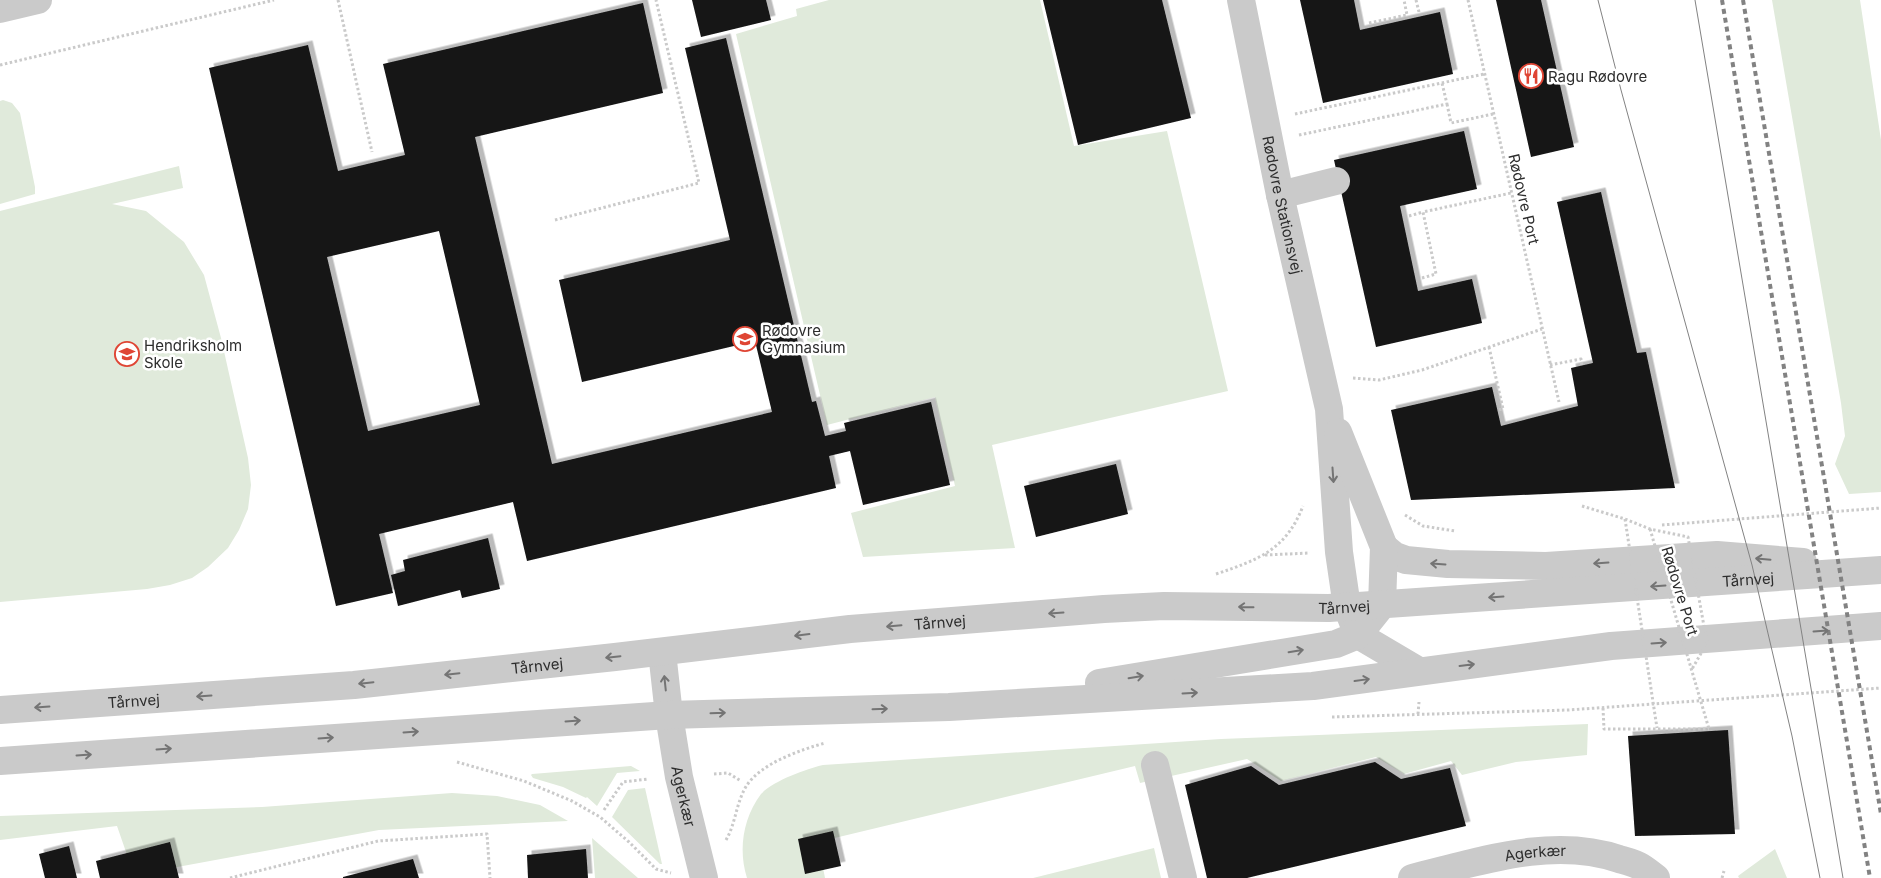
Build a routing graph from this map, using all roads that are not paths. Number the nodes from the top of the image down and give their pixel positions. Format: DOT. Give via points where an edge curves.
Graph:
graph roads {
  1 [pos="38,0"];
  2 [pos="1241,0"];
  3 [pos="0,9"];
  4 [pos="1336,182"];
  5 [pos="1280,195"];
  6 [pos="1329,408"];
  7 [pos="1384,548"];
  8 [pos="1881,569"];
  9 [pos="1382,605"];
  10 [pos="1347,607"];
  11 [pos="1881,626"];
  12 [pos="1358,635"];
  13 [pos="662,652"];
  14 [pos="1419,671"];
  15 [pos="949,707"];
  16 [pos="0,710"];
  17 [pos="669,714"];
  18 [pos="0,761"];
  19 [pos="1154,765"];
  20 [pos="704,878"];
  21 [pos="1183,878"];
  22 [pos="1412,878"];
  23 [pos="1656,878"];
  1 -- 3 [label="street"];
  2 -- 5 [label="street, Rødovre Stationsvej"];
  4 -- 5 [label="street"];
  5 -- 6 [label="street, Rødovre Stationsvej"];
  6 -- 7 [label="street, Rødovre Stationsvej"];
  6 -- 10 [label="street, Rødovre Stationsvej, one-way" via="1339,552"];
  8 -- 7 [label="street, one-way" via="1717,555 1546,566 1448,564 1406,560"];
  7 -- 9 [label="street"];
  8 -- 9 [label="street, Tårnvej, one-way"];
  9 -- 10 [label="street, Tårnvej"];
  9 -- 12 [label="street"];
  10 -- 12 [label="street, Rødovre Stationsvej"];
  10 -- 13 [label="street, Tårnvej, one-way" via="1164,606 1104,609 850,629"];
  14 -- 11 [label="street, one-way" via="1610,646"];
  12 -- 14 [label="street"];
  15 -- 12 [label="street, one-way" via="1308,649 1336,644"];
  13 -- 16 [label="street, Tårnvej, one-way" via="354,685"];
  17 -- 13 [label="street, Agerkær, one-way"];
  15 -- 14 [label="street, one-way" via="1313,686"];
  17 -- 15 [label="street, one-way"];
  18 -- 17 [label="street, one-way"];
  17 -- 20 [label="street, Agerkær" via="679,777"];
  19 -- 21 [label="street"];
  22 -- 23 [label="street, Agerkær" via="1499,857 1560,850 1585,850 1613,857 1640,866"];
}
